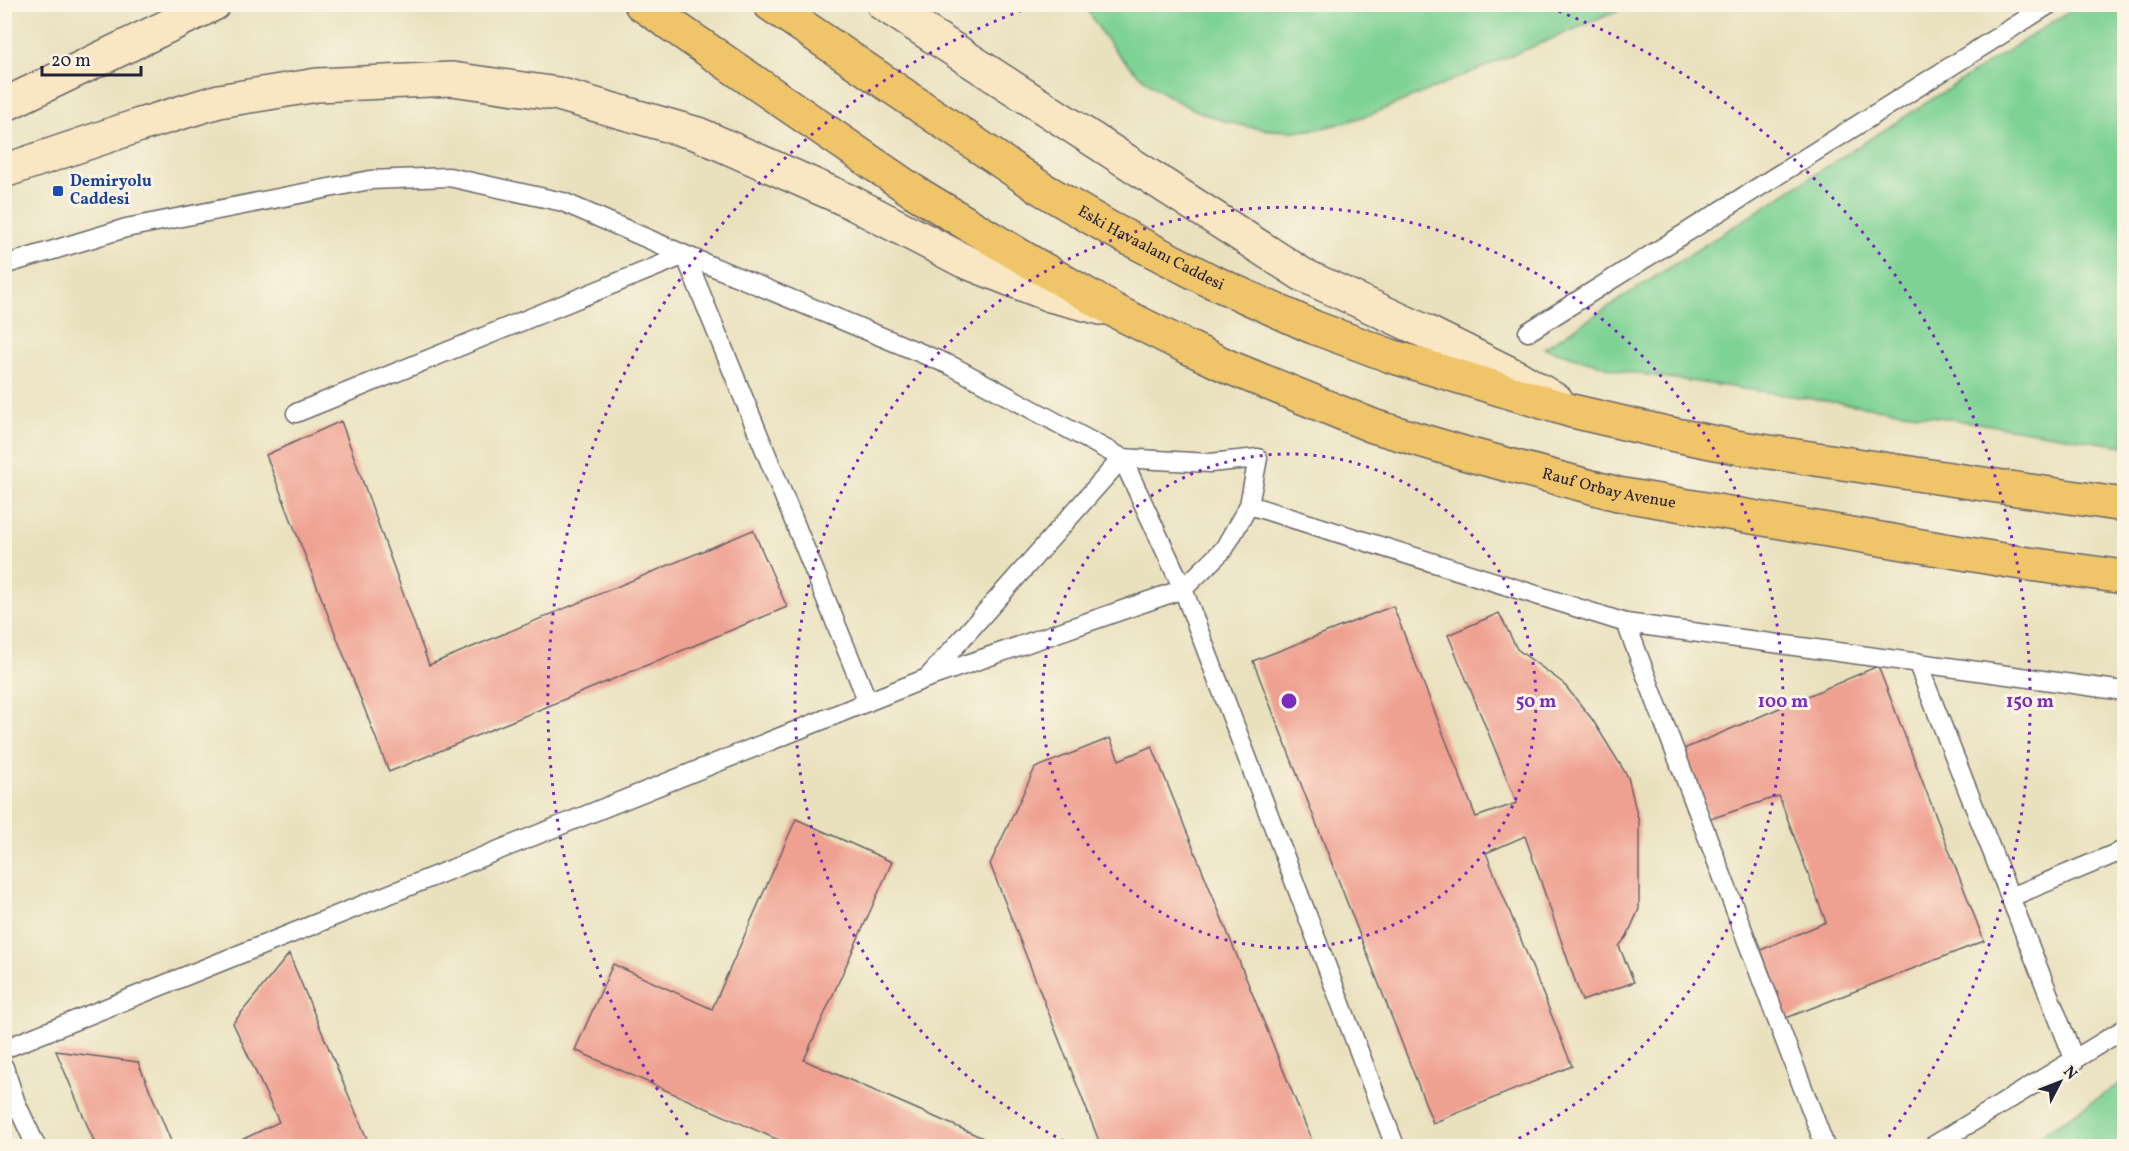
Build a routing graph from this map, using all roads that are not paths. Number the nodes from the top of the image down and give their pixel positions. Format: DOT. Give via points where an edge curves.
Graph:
graph roads {
  1 [pos="214,4"];
  2 [pos="641,4"];
  3 [pos="770,4"];
  4 [pos="883,4"];
  5 [pos="2050,4"];
  6 [pos="4,105"];
  7 [pos="4,171"];
  8 [pos="686,255"];
  9 [pos="4,265"];
  10 [pos="1117,312"];
  11 [pos="1528,332"];
  12 [pos="1572,411"];
  13 [pos="296,413"];
  14 [pos="1122,458"];
  15 [pos="1249,505"];
  16 [pos="2124,505"];
  17 [pos="2124,577"];
  18 [pos="1183,589"];
  19 [pos="1626,622"];
  20 [pos="1917,662"];
  21 [pos="927,678"];
  22 [pos="2124,691"];
  23 [pos="868,702"];
  24 [pos="2124,850"];
  25 [pos="2011,897"];
  26 [pos="2124,1029"];
  27 [pos="4,1049"];
  28 [pos="2074,1061"];
  29 [pos="4,1066"];
  30 [pos="36,1146"];
  31 [pos="1395,1146"];
  32 [pos="1825,1146"];
  33 [pos="1933,1146"];
  1 -- 6 [label="main road"];
  2 -- 10 [label="highway" via="913,191"];
  3 -- 12 [label="highway, Eski Havaalanı Caddesi" via="1039,187 1209,280 1380,352"];
  4 -- 12 [label="main road" via="1303,275 1517,377"];
  5 -- 11 [label="lane"];
  7 -- 10 [label="main road" via="219,101 317,85 452,79 558,94 698,134 848,200 964,261 1050,295"];
  8 -- 9 [label="lane" via="563,202 449,177 370,180 126,228"];
  8 -- 13 [label="lane"];
  8 -- 14 [label="lane" via="952,366"];
  8 -- 23 [label="lane"];
  10 -- 17 [label="highway, Rauf Orbay Avenue" via="1303,398 1373,426 1467,454 1629,496"];
  12 -- 16 [label="highway" via="1736,447"];
  14 -- 15 [label="lane" via="1210,463 1258,458"];
  14 -- 18 [label="lane"];
  14 -- 21 [label="lane"];
  15 -- 18 [label="lane" via="1224,549"];
  15 -- 19 [label="lane"];
  18 -- 21 [label="lane"];
  18 -- 31 [label="lane"];
  19 -- 20 [label="lane"];
  19 -- 32 [label="lane"];
  20 -- 22 [label="lane"];
  20 -- 25 [label="lane"];
  21 -- 23 [label="lane"];
  23 -- 27 [label="lane"];
  24 -- 25 [label="lane"];
  25 -- 28 [label="lane"];
  26 -- 28 [label="lane"];
  28 -- 33 [label="lane"];
  29 -- 30 [label="lane"];
}
